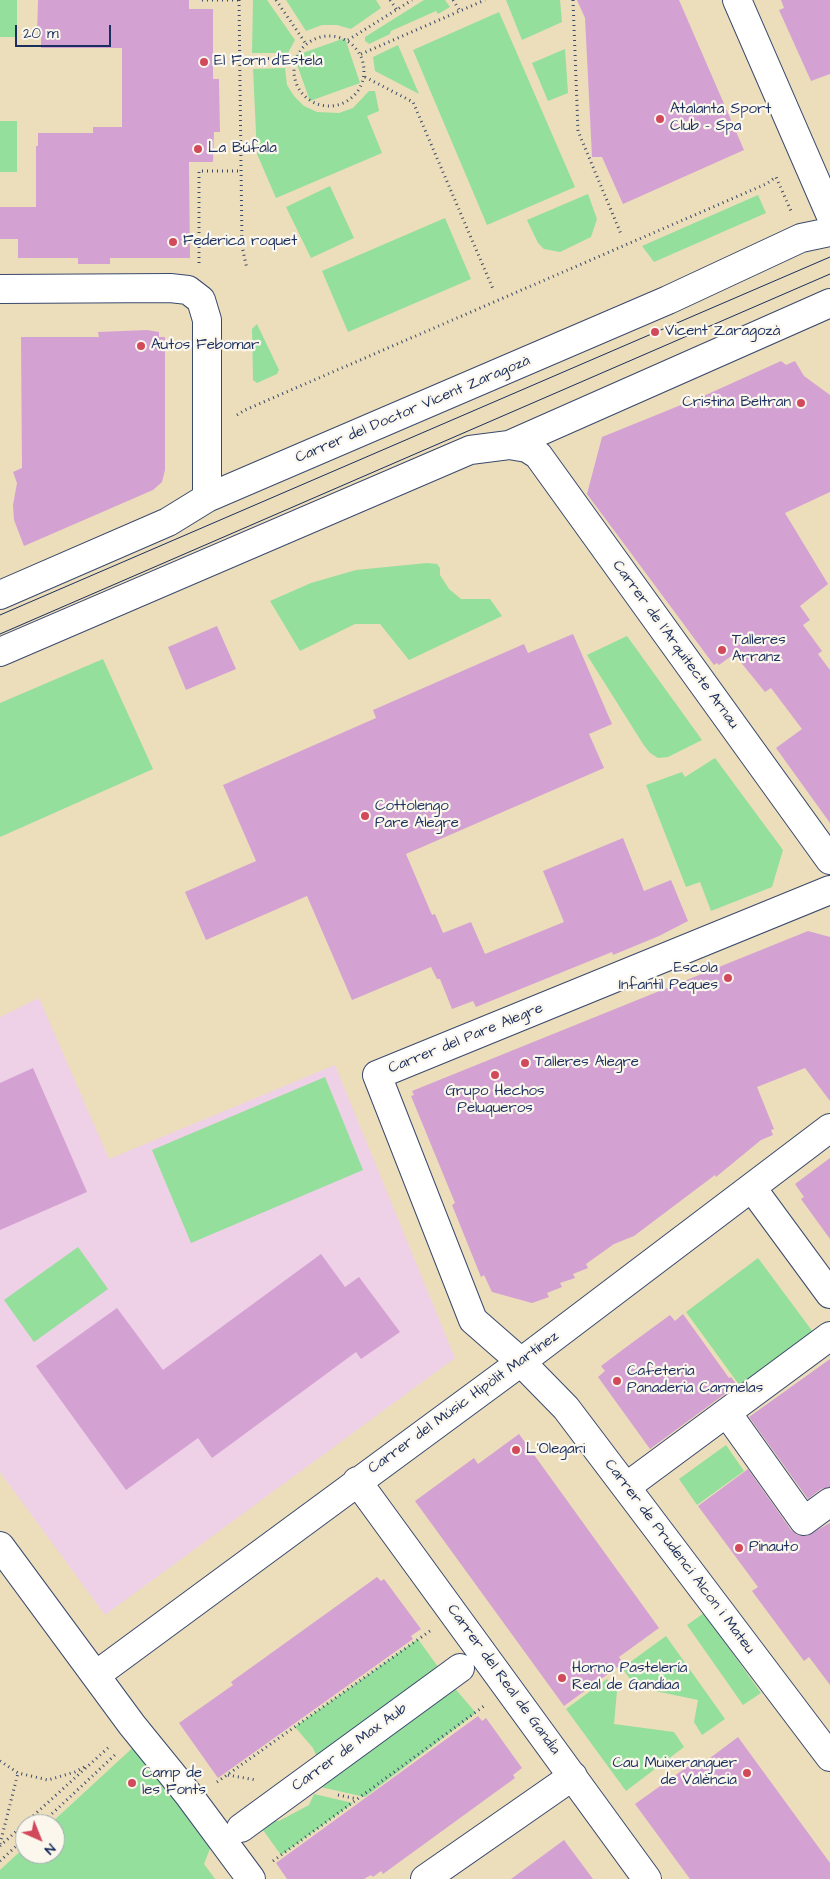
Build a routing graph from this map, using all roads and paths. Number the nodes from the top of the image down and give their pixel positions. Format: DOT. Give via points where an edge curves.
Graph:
graph roads {
  1 [pos="202,0"];
  2 [pos="239,0"];
  3 [pos="276,0"];
  4 [pos="390,0"];
  5 [pos="412,0"];
  6 [pos="453,0"];
  7 [pos="485,0"];
  8 [pos="573,0"];
  9 [pos="737,0"];
  10 [pos="397,10"];
  11 [pos="460,11"];
  12 [pos="348,40"];
  13 [pos="306,44"];
  14 [pos="361,54"];
  15 [pos="238,58"];
  16 [pos="296,58"];
  17 [pos="365,77"];
  18 [pos="240,171"];
  19 [pos="791,212"];
  20 [pos="830,214"];
  21 [pos="830,232"];
  22 [pos="622,234"];
  23 [pos="199,264"];
  24 [pos="247,269"];
  25 [pos="0,289"];
  26 [pos="493,289"];
  27 [pos="830,303"];
  28 [pos="235,419"];
  29 [pos="509,445"];
  30 [pos="207,498"];
  31 [pos="0,595"];
  32 [pos="0,652"];
  33 [pos="830,860"];
  34 [pos="830,890"];
  35 [pos="830,1128"];
  36 [pos="752,1188"];
  37 [pos="830,1294"];
  38 [pos="830,1336"];
  39 [pos="521,1362"];
  40 [pos="727,1413"];
  41 [pos="357,1481"];
  42 [pos="626,1487"];
  43 [pos="830,1502"];
  44 [pos="0,1546"];
  45 [pos="433,1629"];
  46 [pos="460,1668"];
  47 [pos="96,1675"];
  48 [pos="486,1704"];
  49 [pos="136,1729"];
  50 [pos="830,1757"];
  51 [pos="0,1761"];
  52 [pos="93,1761"];
  53 [pos="18,1773"];
  54 [pos="573,1776"];
  55 [pos="210,1786"];
  56 [pos="50,1814"];
  57 [pos="241,1828"];
  58 [pos="0,1845"];
  59 [pos="15,1847"];
  60 [pos="0,1861"];
  61 [pos="259,1872"];
  62 [pos="425,1879"];
  63 [pos="647,1879"];
  1 -- 2 [label="path"];
  2 -- 15 [label="path"];
  3 -- 13 [label="path"];
  4 -- 10 [label="path"];
  5 -- 10 [label="path"];
  6 -- 11 [label="path"];
  7 -- 11 [label="path"];
  8 -- 22 [label="path" via="578,131"];
  9 -- 20 [label="street"];
  10 -- 12 [label="path"];
  11 -- 14 [label="path"];
  12 -- 13 [label="path" via="332,35 321,36"];
  12 -- 14 [label="path"];
  13 -- 16 [label="path"];
  14 -- 17 [label="path"];
  15 -- 16 [label="path"];
  15 -- 18 [label="path"];
  16 -- 17 [label="path" via="295,76 301,92 320,106 332,106 354,97"];
  17 -- 26 [label="path" via="413,102"];
  18 -- 23 [label="path" via="199,171"];
  18 -- 24 [label="path" via="242,246"];
  19 -- 28 [label="path" via="776,177 245,410"];
  21 -- 30 [label="street, Carrer del Doctor Vicent Zaragozà" via="801,238 561,346"];
  25 -- 30 [label="street" via="188,290 200,300 207,320"];
  27 -- 29 [label="street"];
  29 -- 32 [label="street" via="470,450"];
  29 -- 33 [label="street, Carrer de l'Arquitecte Arnau" via="527,448 538,455"];
  30 -- 31 [label="street, Carrer del Doctor Vicent Zaragozà" via="168,522"];
  34 -- 39 [label="street, Carrer del Pare Alegre" via="377,1075 473,1320"];
  35 -- 36 [label="street, Carrer del Músic Hipòlit Martínez"];
  36 -- 37 [label="street"];
  36 -- 39 [label="street, Carrer del Músic Hipòlit Martínez"];
  38 -- 40 [label="street"];
  39 -- 41 [label="street, Carrer del Músic Hipòlit Martínez"];
  39 -- 42 [label="street, Carrer de Prudenci Alcon i Mateu" via="566,1408"];
  40 -- 42 [label="street"];
  40 -- 43 [label="street" via="804,1521"];
  41 -- 47 [label="street, Carrer del Músic Hipòlit Martínez"];
  41 -- 54 [label="street, Carrer del Real de Gandia"];
  42 -- 50 [label="street, Carrer de Prudenci Alcon i Mateu"];
  44 -- 47 [label="street"];
  45 -- 55 [label="path"];
  46 -- 57 [label="street, Carrer de Max Aub"];
  47 -- 49 [label="street"];
  48 -- 61 [label="path"];
  49 -- 52 [label="path"];
  49 -- 56 [label="path"];
  49 -- 61 [label="street" via="192,1799"];
  51 -- 53 [label="path"];
  52 -- 53 [label="path" via="75,1772 48,1780"];
  52 -- 58 [label="path"];
  53 -- 58 [label="path"];
  54 -- 62 [label="street"];
  54 -- 63 [label="street, Carrer del Real de Gandia"];
  59 -- 60 [label="path"];
}
